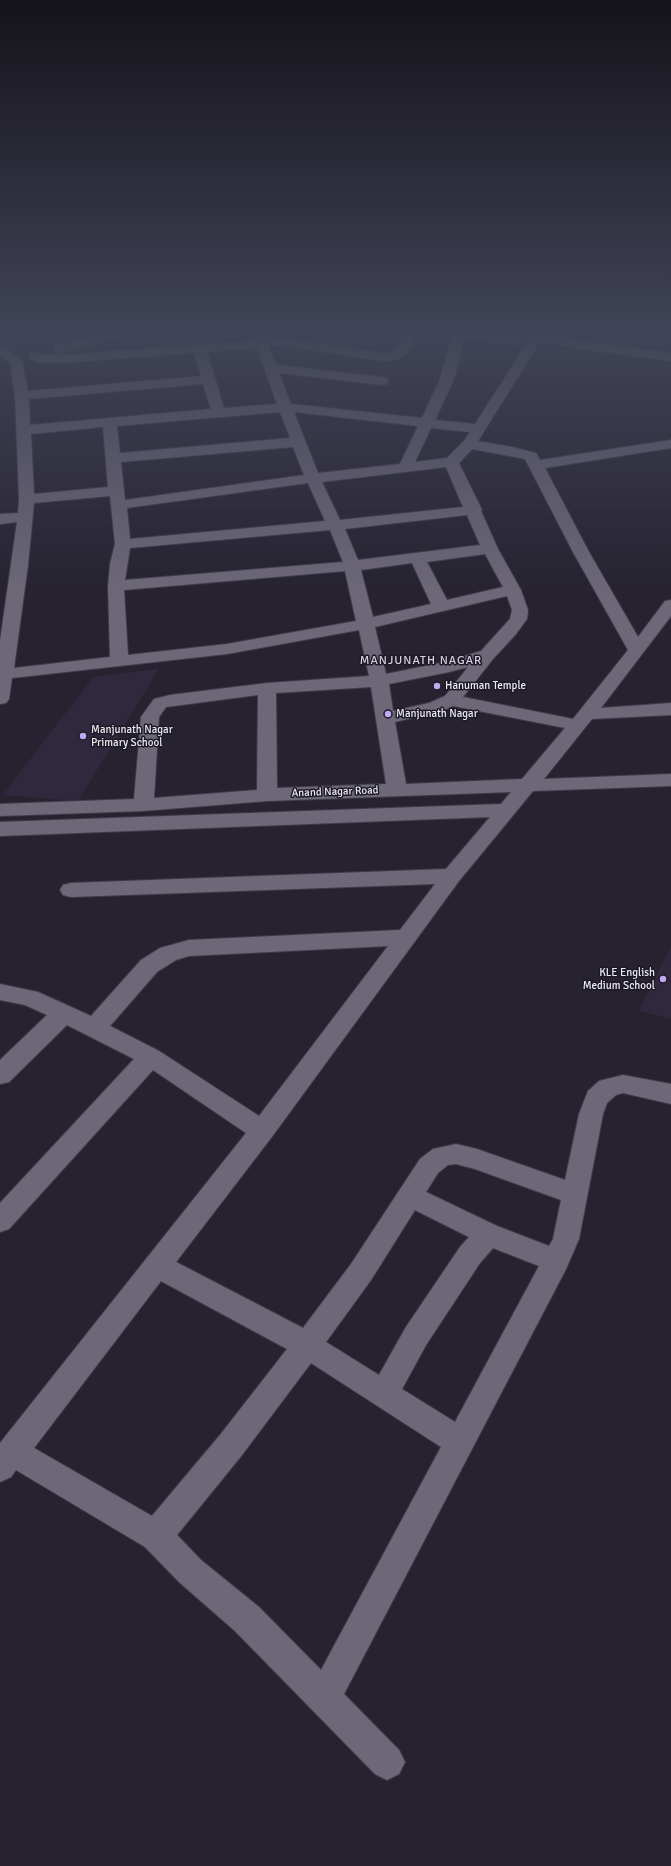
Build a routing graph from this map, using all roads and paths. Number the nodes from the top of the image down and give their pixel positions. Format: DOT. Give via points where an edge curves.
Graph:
graph roads {
  1 [pos="23,419"];
  2 [pos="145,419"];
  3 [pos="289,419"];
  4 [pos="391,419"];
  5 [pos="427,419"];
  6 [pos="486,419"];
  7 [pos="110,422"];
  8 [pos="425,423"];
  9 [pos="24,430"];
  10 [pos="479,430"];
  11 [pos="298,442"];
  12 [pos="469,444"];
  13 [pos="671,444"];
  14 [pos="114,458"];
  15 [pos="451,462"];
  16 [pos="537,465"];
  17 [pos="406,468"];
  18 [pos="314,478"];
  19 [pos="118,498"];
  20 [pos="27,499"];
  21 [pos="474,510"];
  22 [pos="24,517"];
  23 [pos="0,519"];
  24 [pos="335,525"];
  25 [pos="123,544"];
  26 [pos="490,549"];
  27 [pos="417,558"];
  28 [pos="352,566"];
  29 [pos="116,586"];
  30 [pos="513,590"];
  31 [pos="671,604"];
  32 [pos="440,606"];
  33 [pos="366,624"];
  34 [pos="636,648"];
  35 [pos="487,655"];
  36 [pos="119,660"];
  37 [pos="4,674"];
  38 [pos="379,681"];
  39 [pos="267,688"];
  40 [pos="0,699"];
  41 [pos="451,700"];
  42 [pos="671,710"];
  43 [pos="385,719"];
  44 [pos="582,719"];
  45 [pos="671,780"];
  46 [pos="527,785"];
  47 [pos="397,790"];
  48 [pos="267,795"];
  49 [pos="143,805"];
  50 [pos="0,810"];
  51 [pos="506,810"];
  52 [pos="0,829"];
  53 [pos="452,876"];
  54 [pos="71,890"];
  55 [pos="408,937"];
  56 [pos="0,992"];
  57 [pos="64,1013"];
  58 [pos="94,1028"];
  59 [pos="151,1057"];
  60 [pos="0,1075"];
  61 [pos="671,1094"];
  62 [pos="262,1131"];
  63 [pos="575,1194"];
  64 [pos="410,1196"];
  65 [pos="0,1221"];
  66 [pos="488,1234"];
  67 [pos="556,1261"];
  68 [pos="157,1266"];
  69 [pos="307,1345"];
  70 [pos="385,1393"];
  71 [pos="460,1442"];
  72 [pos="6,1460"];
  73 [pos="156,1536"];
  74 [pos="324,1698"];
  75 [pos="387,1762"];
  1 -- 9 [label="street"];
  2 -- 7 [label="street"];
  3 -- 11 [label="street"];
  4 -- 8 [label="street"];
  5 -- 8 [label="street"];
  6 -- 10 [label="street"];
  7 -- 9 [label="street"];
  7 -- 14 [label="street"];
  8 -- 10 [label="street"];
  8 -- 17 [label="street"];
  9 -- 20 [label="street"];
  10 -- 12 [label="street"];
  11 -- 14 [label="street"];
  11 -- 18 [label="street"];
  12 -- 15 [label="street"];
  12 -- 16 [label="street" via="526,454 531,456"];
  13 -- 16 [label="street"];
  14 -- 19 [label="street"];
  15 -- 17 [label="street"];
  15 -- 21 [label="street"];
  16 -- 34 [label="street" via="556,507"];
  17 -- 18 [label="street"];
  18 -- 19 [label="street"];
  18 -- 24 [label="street"];
  19 -- 20 [label="street"];
  19 -- 25 [label="street"];
  20 -- 22 [label="street"];
  21 -- 24 [label="street"];
  21 -- 26 [label="street"];
  22 -- 23 [label="street"];
  22 -- 37 [label="street" via="13,566"];
  24 -- 25 [label="street"];
  24 -- 28 [label="street"];
  25 -- 29 [label="street"];
  26 -- 27 [label="street"];
  26 -- 30 [label="street"];
  27 -- 28 [label="street"];
  27 -- 32 [label="street"];
  28 -- 29 [label="street"];
  28 -- 33 [label="street"];
  29 -- 36 [label="street"];
  30 -- 32 [label="street"];
  30 -- 35 [label="street" via="520,610 518,619"];
  31 -- 34 [label="street"];
  32 -- 33 [label="street"];
  33 -- 36 [label="street" via="227,649"];
  33 -- 38 [label="street"];
  34 -- 44 [label="street"];
  35 -- 38 [label="street" via="449,667"];
  35 -- 41 [label="street"];
  36 -- 37 [label="street"];
  37 -- 40 [label="street"];
  38 -- 39 [label="street"];
  38 -- 43 [label="street"];
  39 -- 48 [label="street"];
  39 -- 49 [label="street" via="170,700 160,704 150,717"];
  41 -- 43 [label="street" via="435,707"];
  41 -- 44 [label="street"];
  42 -- 44 [label="street"];
  43 -- 47 [label="street"];
  44 -- 46 [label="street"];
  45 -- 46 [label="street, Anand Nagar Road"];
  46 -- 47 [label="street, Anand Nagar Road"];
  46 -- 51 [label="street"];
  47 -- 48 [label="street, Anand Nagar Road"];
  48 -- 49 [label="street, Anand Nagar Road"];
  49 -- 50 [label="street, Anand Nagar Road"];
  51 -- 52 [label="street"];
  51 -- 53 [label="street"];
  53 -- 54 [label="street"];
  53 -- 55 [label="street"];
  55 -- 58 [label="street" via="189,948 168,954 149,966"];
  55 -- 62 [label="street"];
  56 -- 57 [label="street" via="30,998"];
  57 -- 58 [label="street"];
  57 -- 60 [label="street"];
  58 -- 59 [label="street"];
  59 -- 62 [label="street"];
  59 -- 65 [label="street"];
  61 -- 63 [label="street" via="622,1084 608,1088 596,1098"];
  62 -- 68 [label="street"];
  63 -- 64 [label="street" via="456,1154 442,1156 430,1166"];
  63 -- 67 [label="street" via="566,1239"];
  64 -- 66 [label="street"];
  64 -- 69 [label="street" via="361,1272"];
  66 -- 67 [label="street"];
  66 -- 70 [label="street" via="470,1255 416,1336"];
  67 -- 71 [label="street"];
  68 -- 69 [label="street"];
  68 -- 72 [label="street"];
  69 -- 70 [label="street"];
  69 -- 73 [label="street" via="231,1446"];
  70 -- 71 [label="street"];
  71 -- 74 [label="street"];
  72 -- 73 [label="street"];
  73 -- 74 [label="street" via="190,1571 247,1619"];
  74 -- 75 [label="street"];
}
